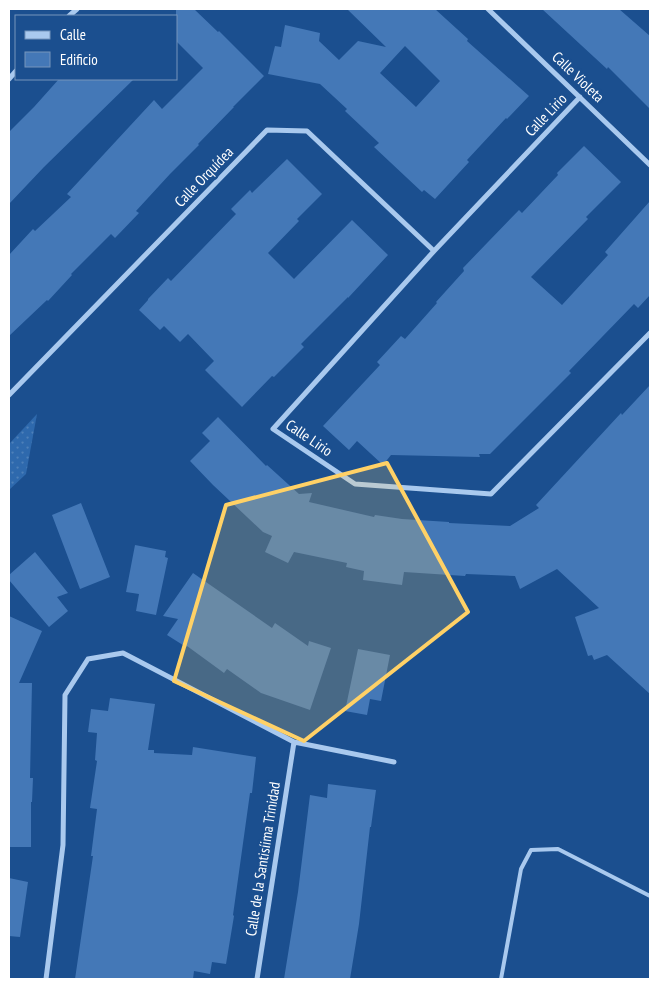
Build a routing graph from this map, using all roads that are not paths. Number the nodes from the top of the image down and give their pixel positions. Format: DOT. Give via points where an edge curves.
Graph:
graph roads {
  1 [pos="488,9"];
  2 [pos="580,97"];
  3 [pos="650,165"];
  4 [pos="434,251"];
  5 [pos="650,333"];
  6 [pos="9,395"];
  7 [pos="294,742"];
  8 [pos="394,762"];
  9 [pos="650,896"];
  10 [pos="46,979"];
  11 [pos="257,979"];
  12 [pos="501,979"];
  1 -- 2 [label="street, Calle Violeta"];
  2 -- 3 [label="street, Calle Violeta"];
  2 -- 4 [label="street, Calle Lirio"];
  4 -- 5 [label="street, Calle Lirio" via="273,429 355,484 491,494"];
  4 -- 6 [label="street, Calle Orquídea" via="307,131 267,130"];
  7 -- 8 [label="street"];
  7 -- 10 [label="street" via="123,653 88,659 65,695 63,845"];
  7 -- 11 [label="street, Calle de la Santisíima Trinidad"];
  9 -- 12 [label="lane" via="558,850 530,850 521,869"];
}
